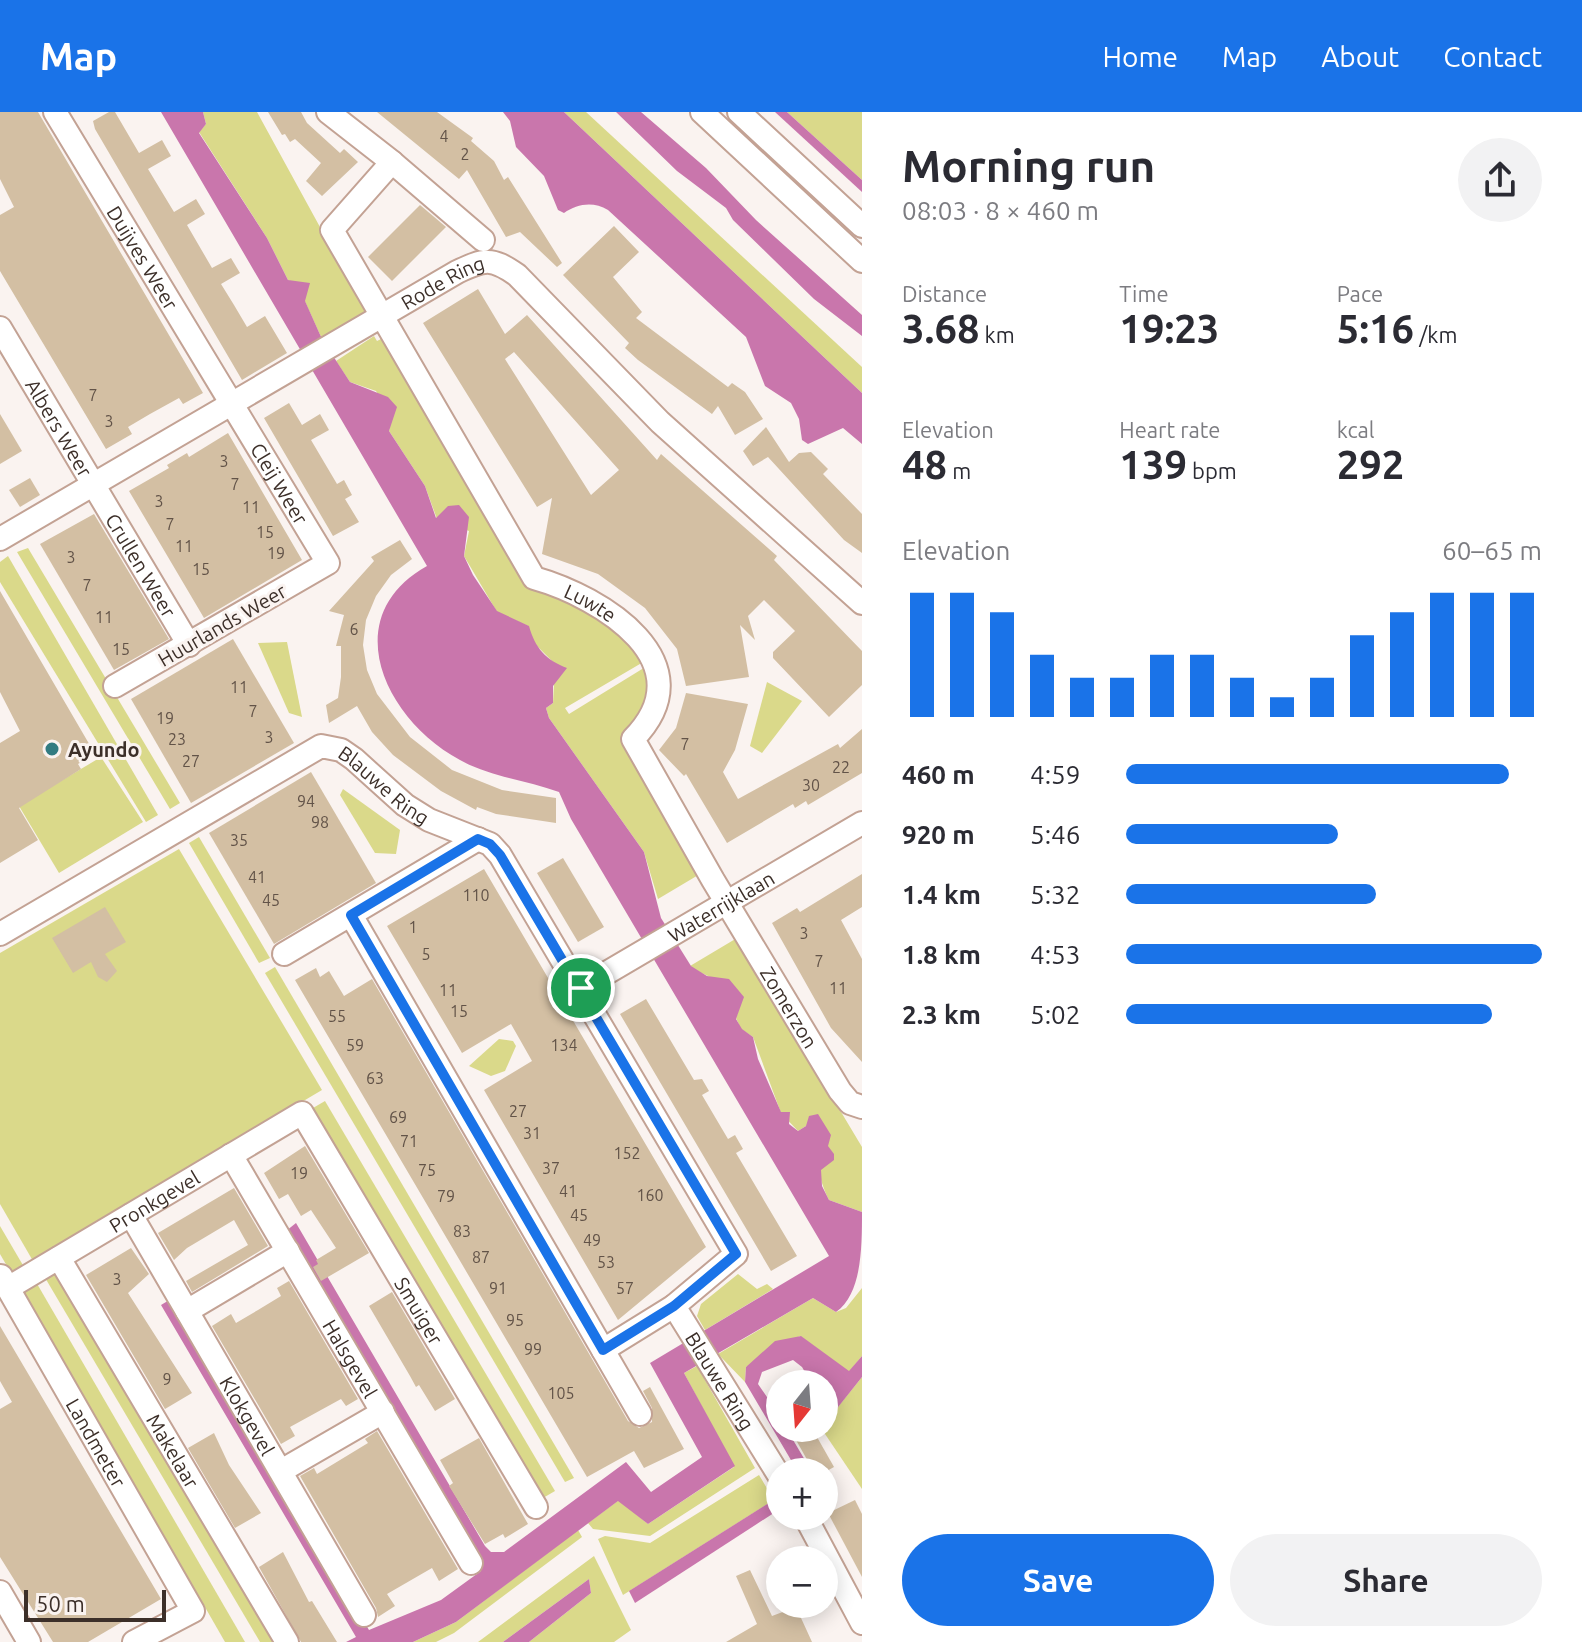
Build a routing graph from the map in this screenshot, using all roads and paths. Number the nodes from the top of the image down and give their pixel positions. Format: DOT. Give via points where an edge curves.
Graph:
graph roads {
  1 [pos="55,112"];
  2 [pos="328,112"];
  3 [pos="702,112"];
  4 [pos="739,112"];
  5 [pos="392,162"];
  6 [pos="862,226"];
  7 [pos="483,240"];
  8 [pos="862,261"];
  9 [pos="384,318"];
  10 [pos="0,328"];
  11 [pos="232,404"];
  12 [pos="93,486"];
  13 [pos="0,539"];
  14 [pos="328,563"];
  15 [pos="862,603"];
  16 [pos="189,645"];
  17 [pos="115,686"];
  18 [pos="862,823"];
  19 [pos="478,839"];
  20 [pos="726,902"];
  21 [pos="351,915"];
  22 [pos="0,934"];
  23 [pos="284,954"];
  24 [pos="581,988"];
  25 [pos="862,1107"];
  26 [pos="302,1113"];
  27 [pos="231,1155"];
  28 [pos="131,1215"];
  29 [pos="288,1251"];
  30 [pos="59,1258"];
  31 [pos="4,1281"];
  32 [pos="674,1306"];
  33 [pos="187,1311"];
  34 [pos="603,1350"];
  35 [pos="383,1412"];
  36 [pos="640,1414"];
  37 [pos="768,1458"];
  38 [pos="281,1471"];
  39 [pos="536,1507"];
  40 [pos="812,1530"];
  41 [pos="471,1563"];
  42 [pos="0,1592"];
  43 [pos="364,1615"];
  44 [pos="862,1623"];
  45 [pos="29,1642"];
  46 [pos="134,1642"];
  47 [pos="287,1642"];
  1 -- 11 [label="street, Duijves Weer"];
  2 -- 5 [label="street"];
  3 -- 8 [label="street"];
  4 -- 6 [label="street"];
  5 -- 7 [label="street"];
  5 -- 9 [label="street" via="332,230"];
  9 -- 11 [label="street, Rode Ring"];
  9 -- 15 [label="street, Rode Ring" via="457,272 497,261 517,275 660,422"];
  9 -- 20 [label="street, Luwte" via="534,578 597,602 632,632 656,666 657,706 633,739"];
  10 -- 12 [label="street, Albers Weer"];
  11 -- 12 [label="street, Rode Ring"];
  11 -- 14 [label="street, Cleij Weer"];
  12 -- 13 [label="street, Rode Ring"];
  12 -- 16 [label="street, Crullen Weer"];
  14 -- 16 [label="street, Huurlands Weer"];
  16 -- 17 [label="street, Huurlands Weer"];
  18 -- 20 [label="street, Waterrijklaan"];
  19 -- 21 [label="street"];
  19 -- 22 [label="street, Blauwe Ring" via="429,820 388,792 354,759 321,746"];
  19 -- 24 [label="street, Blauwe Ring" via="500,855"];
  20 -- 24 [label="street, Waterrijklaan"];
  20 -- 25 [label="street, Zomerzon" via="840,1091"];
  21 -- 23 [label="street"];
  21 -- 34 [label="street"];
  24 -- 32 [label="street, Blauwe Ring" via="736,1254"];
  26 -- 27 [label="street, Pronkgevel"];
  26 -- 39 [label="street, Smuiger"];
  27 -- 28 [label="street, Pronkgevel"];
  27 -- 29 [label="street, Halsgevel"];
  28 -- 30 [label="street, Pronkgevel"];
  28 -- 33 [label="street, Klokgevel"];
  29 -- 33 [label="street"];
  29 -- 35 [label="street, Halsgevel"];
  30 -- 31 [label="street, Pronkgevel"];
  30 -- 47 [label="street, Makelaar"];
  31 -- 46 [label="street, Landmeter" via="193,1611"];
  32 -- 34 [label="street"];
  32 -- 37 [label="street, Blauwe Ring"];
  33 -- 38 [label="street, Klokgevel"];
  34 -- 36 [label="street"];
  35 -- 38 [label="street"];
  35 -- 41 [label="street, Halsgevel"];
  38 -- 43 [label="street, Klokgevel"];
  40 -- 44 [label="street"];
  42 -- 45 [label="street"];
}
